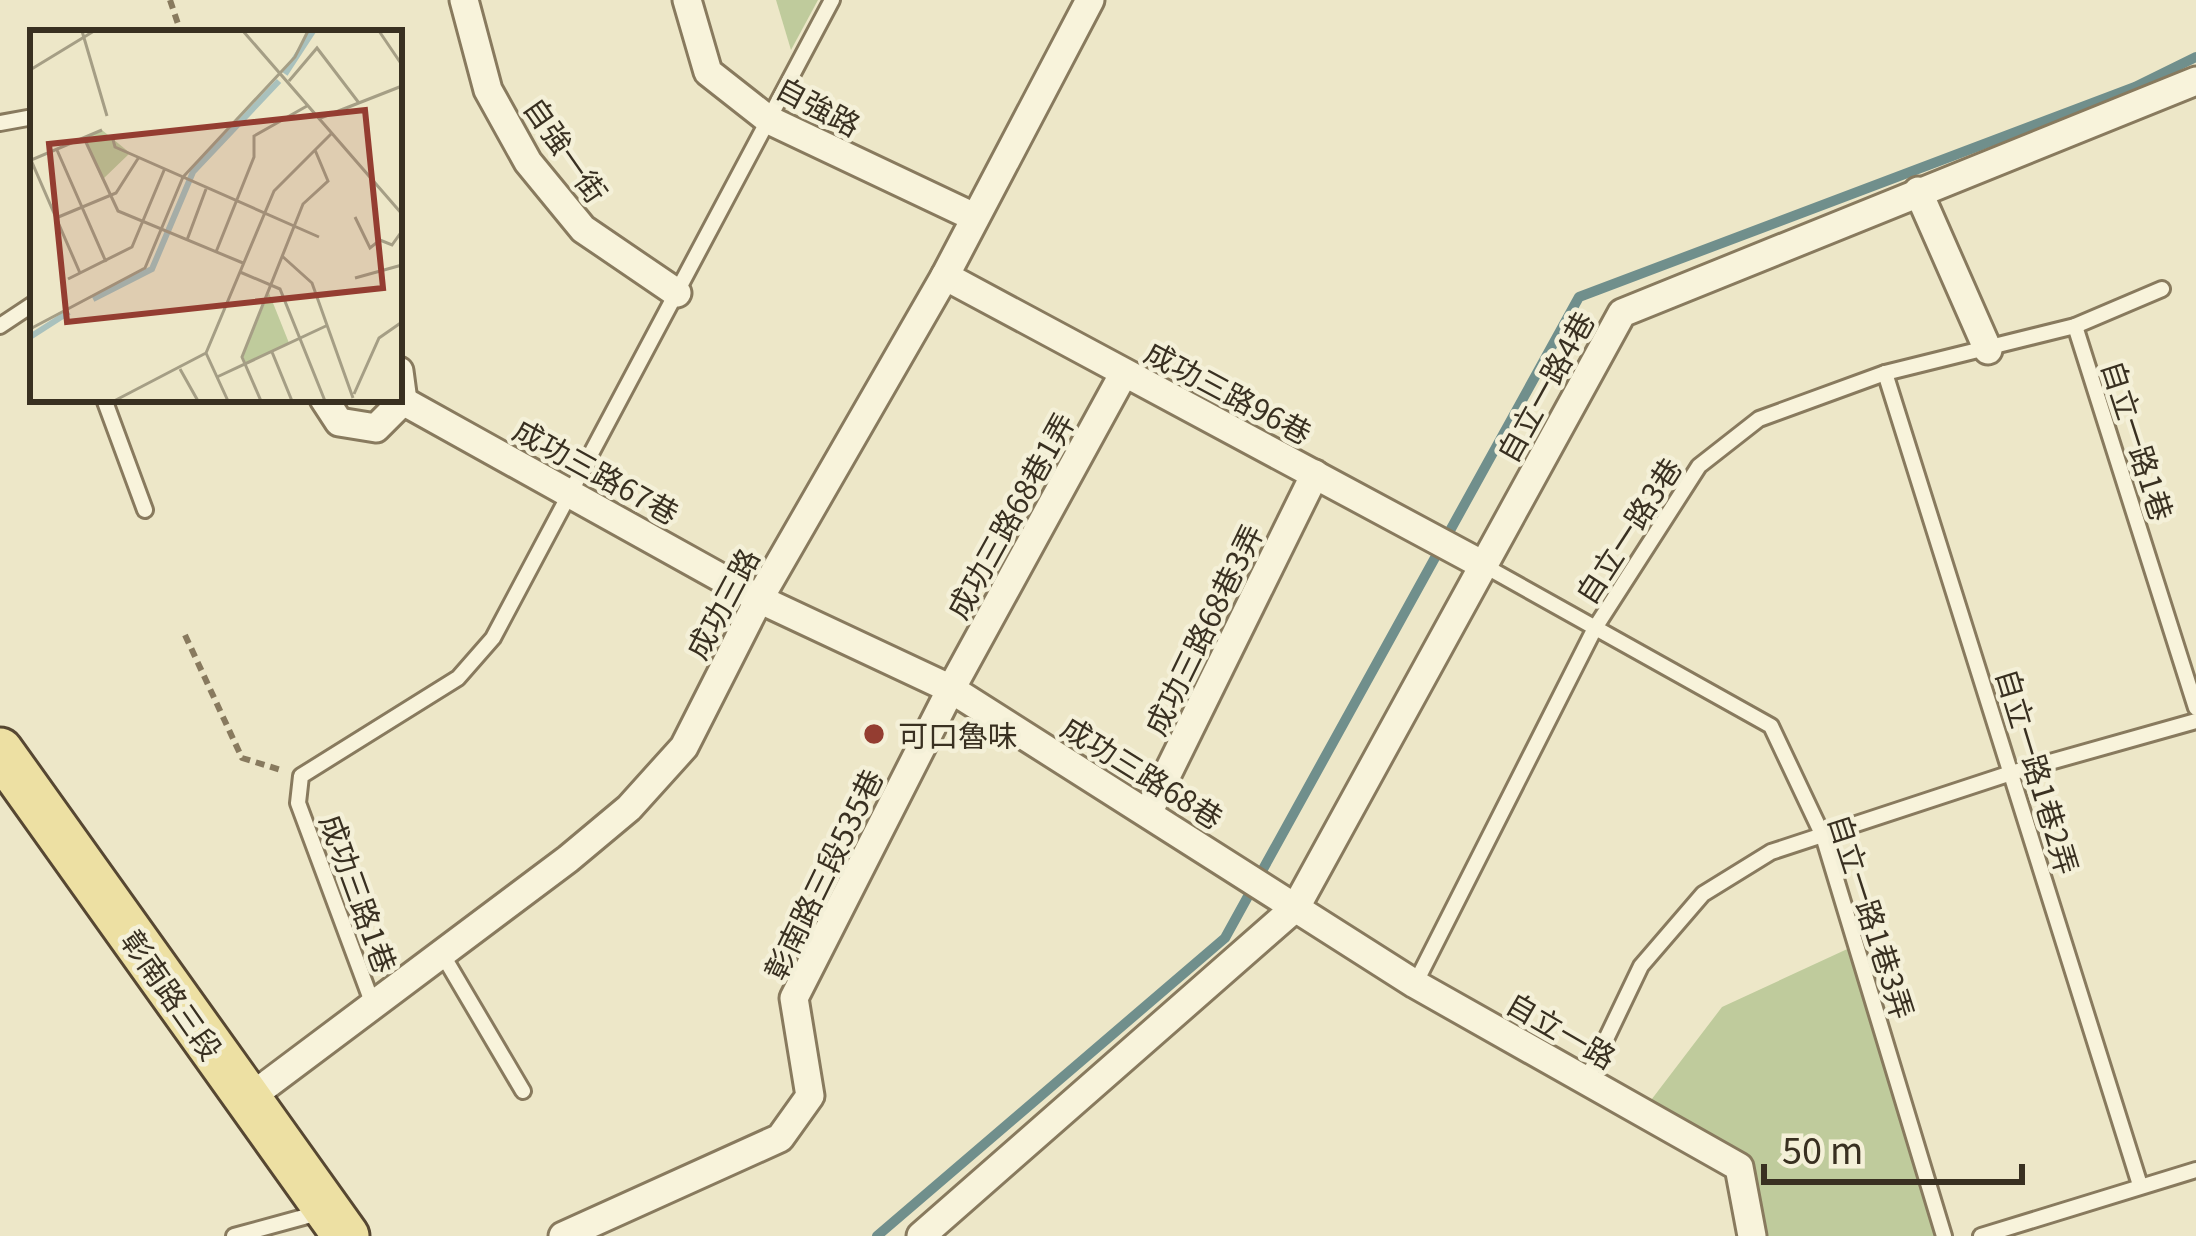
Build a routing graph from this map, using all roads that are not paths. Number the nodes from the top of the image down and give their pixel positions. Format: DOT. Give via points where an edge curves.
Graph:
graph roads {
  1 [pos="464,0"];
  2 [pos="687,0"];
  3 [pos="832,0"];
  4 [pos="1090,0"];
  5 [pos="2196,81"];
  6 [pos="30,118"];
  7 [pos="769,120"];
  8 [pos="0,123"];
  9 [pos="1918,191"];
  10 [pos="974,218"];
  11 [pos="945,276"];
  12 [pos="2162,289"];
  13 [pos="677,293"];
  14 [pos="30,306"];
  15 [pos="0,326"];
  16 [pos="2075,326"];
  17 [pos="1988,350"];
  18 [pos="1124,373"];
  19 [pos="1885,373"];
  20 [pos="402,394"];
  21 [pos="403,401"];
  22 [pos="105,402"];
  23 [pos="326,402"];
  24 [pos="1315,474"];
  25 [pos="571,492"];
  26 [pos="146,510"];
  27 [pos="1483,565"];
  28 [pos="759,599"];
  29 [pos="1595,628"];
  30 [pos="951,689"];
  31 [pos="2196,708"];
  32 [pos="2196,721"];
  33 [pos="0,751"];
  34 [pos="2012,773"];
  35 [pos="1148,812"];
  36 [pos="1822,836"];
  37 [pos="1296,907"];
  38 [pos="441,952"];
  39 [pos="1415,984"];
  40 [pos="372,1002"];
  41 [pos="1586,1081"];
  42 [pos="524,1091"];
  43 [pos="248,1100"];
  44 [pos="2196,1170"];
  45 [pos="2140,1186"];
  46 [pos="338,1223"];
  47 [pos="234,1236"];
  48 [pos="563,1236"];
  49 [pos="921,1236"];
  50 [pos="1752,1236"];
  51 [pos="1944,1236"];
  52 [pos="1981,1236"];
  1 -- 13 [label="street, 自強一街" via="488,90 529,161 583,229"];
  2 -- 7 [label="street, 自強路" via="708,72"];
  3 -- 7 [label="lane"];
  4 -- 10 [label="street, 成功三路"];
  5 -- 9 [label="street, 自立一路4巷"];
  6 -- 8 [label="lane"];
  7 -- 10 [label="street, 自強路"];
  7 -- 13 [label="lane"];
  9 -- 17 [label="street"];
  9 -- 27 [label="street, 自立一路4巷" via="1622,313"];
  10 -- 11 [label="street, 成功三路"];
  11 -- 18 [label="street, 成功三路96巷"];
  11 -- 28 [label="street, 成功三路"];
  12 -- 16 [label="lane, 自立一路3巷"];
  13 -- 25 [label="lane"];
  14 -- 15 [label="lane"];
  16 -- 17 [label="lane, 自立一路3巷"];
  16 -- 31 [label="lane, 自立一路1巷"];
  17 -- 19 [label="lane, 自立一路3巷"];
  18 -- 24 [label="street, 成功三路96巷"];
  18 -- 30 [label="street, 成功三路68巷1弄"];
  19 -- 29 [label="lane, 自立一路3巷" via="1759,419 1699,466"];
  19 -- 34 [label="lane, 自立一路1巷2弄"];
  20 -- 21 [label="street"];
  21 -- 23 [label="street" via="388,422 363,430 339,422"];
  21 -- 25 [label="street, 成功三路67巷"];
  22 -- 26 [label="lane"];
  24 -- 27 [label="street, 成功三路96巷"];
  24 -- 35 [label="street, 成功三路68巷3弄"];
  25 -- 28 [label="street, 成功三路67巷"];
  25 -- 40 [label="lane, 成功三路1巷" via="493,638 458,678 301,776 298,803"];
  27 -- 29 [label="lane, 自立一路1巷3弄"];
  27 -- 37 [label="street, 自立一路4巷"];
  28 -- 30 [label="street, 成功三路68巷"];
  28 -- 38 [label="street, 成功三路" via="684,747 629,808"];
  29 -- 36 [label="lane, 自立一路1巷3弄" via="1771,726"];
  29 -- 39 [label="lane, 自立一路3巷"];
  30 -- 35 [label="street, 成功三路68巷"];
  30 -- 48 [label="street, 彰南路三段535巷" via="794,998 810,1096 780,1138"];
  32 -- 34 [label="lane"];
  33 -- 43 [label="main road, 彰南路三段"];
  34 -- 36 [label="lane"];
  34 -- 45 [label="lane, 自立一路1巷2弄"];
  35 -- 37 [label="street, 成功三路68巷"];
  36 -- 41 [label="lane" via="1771,852 1703,894 1641,966"];
  36 -- 51 [label="lane, 自立一路1巷3弄"];
  37 -- 39 [label="street, 自立一路"];
  37 -- 49 [label="street"];
  38 -- 40 [label="street, 成功三路"];
  38 -- 42 [label="lane"];
  39 -- 41 [label="street, 自立一路"];
  40 -- 43 [label="street, 成功三路"];
  41 -- 50 [label="street, 自立一路" via="1739,1167"];
  43 -- 46 [label="main road, 彰南路三段"];
  44 -- 45 [label="lane"];
  45 -- 52 [label="lane"];
  46 -- 47 [label="lane"];
}
